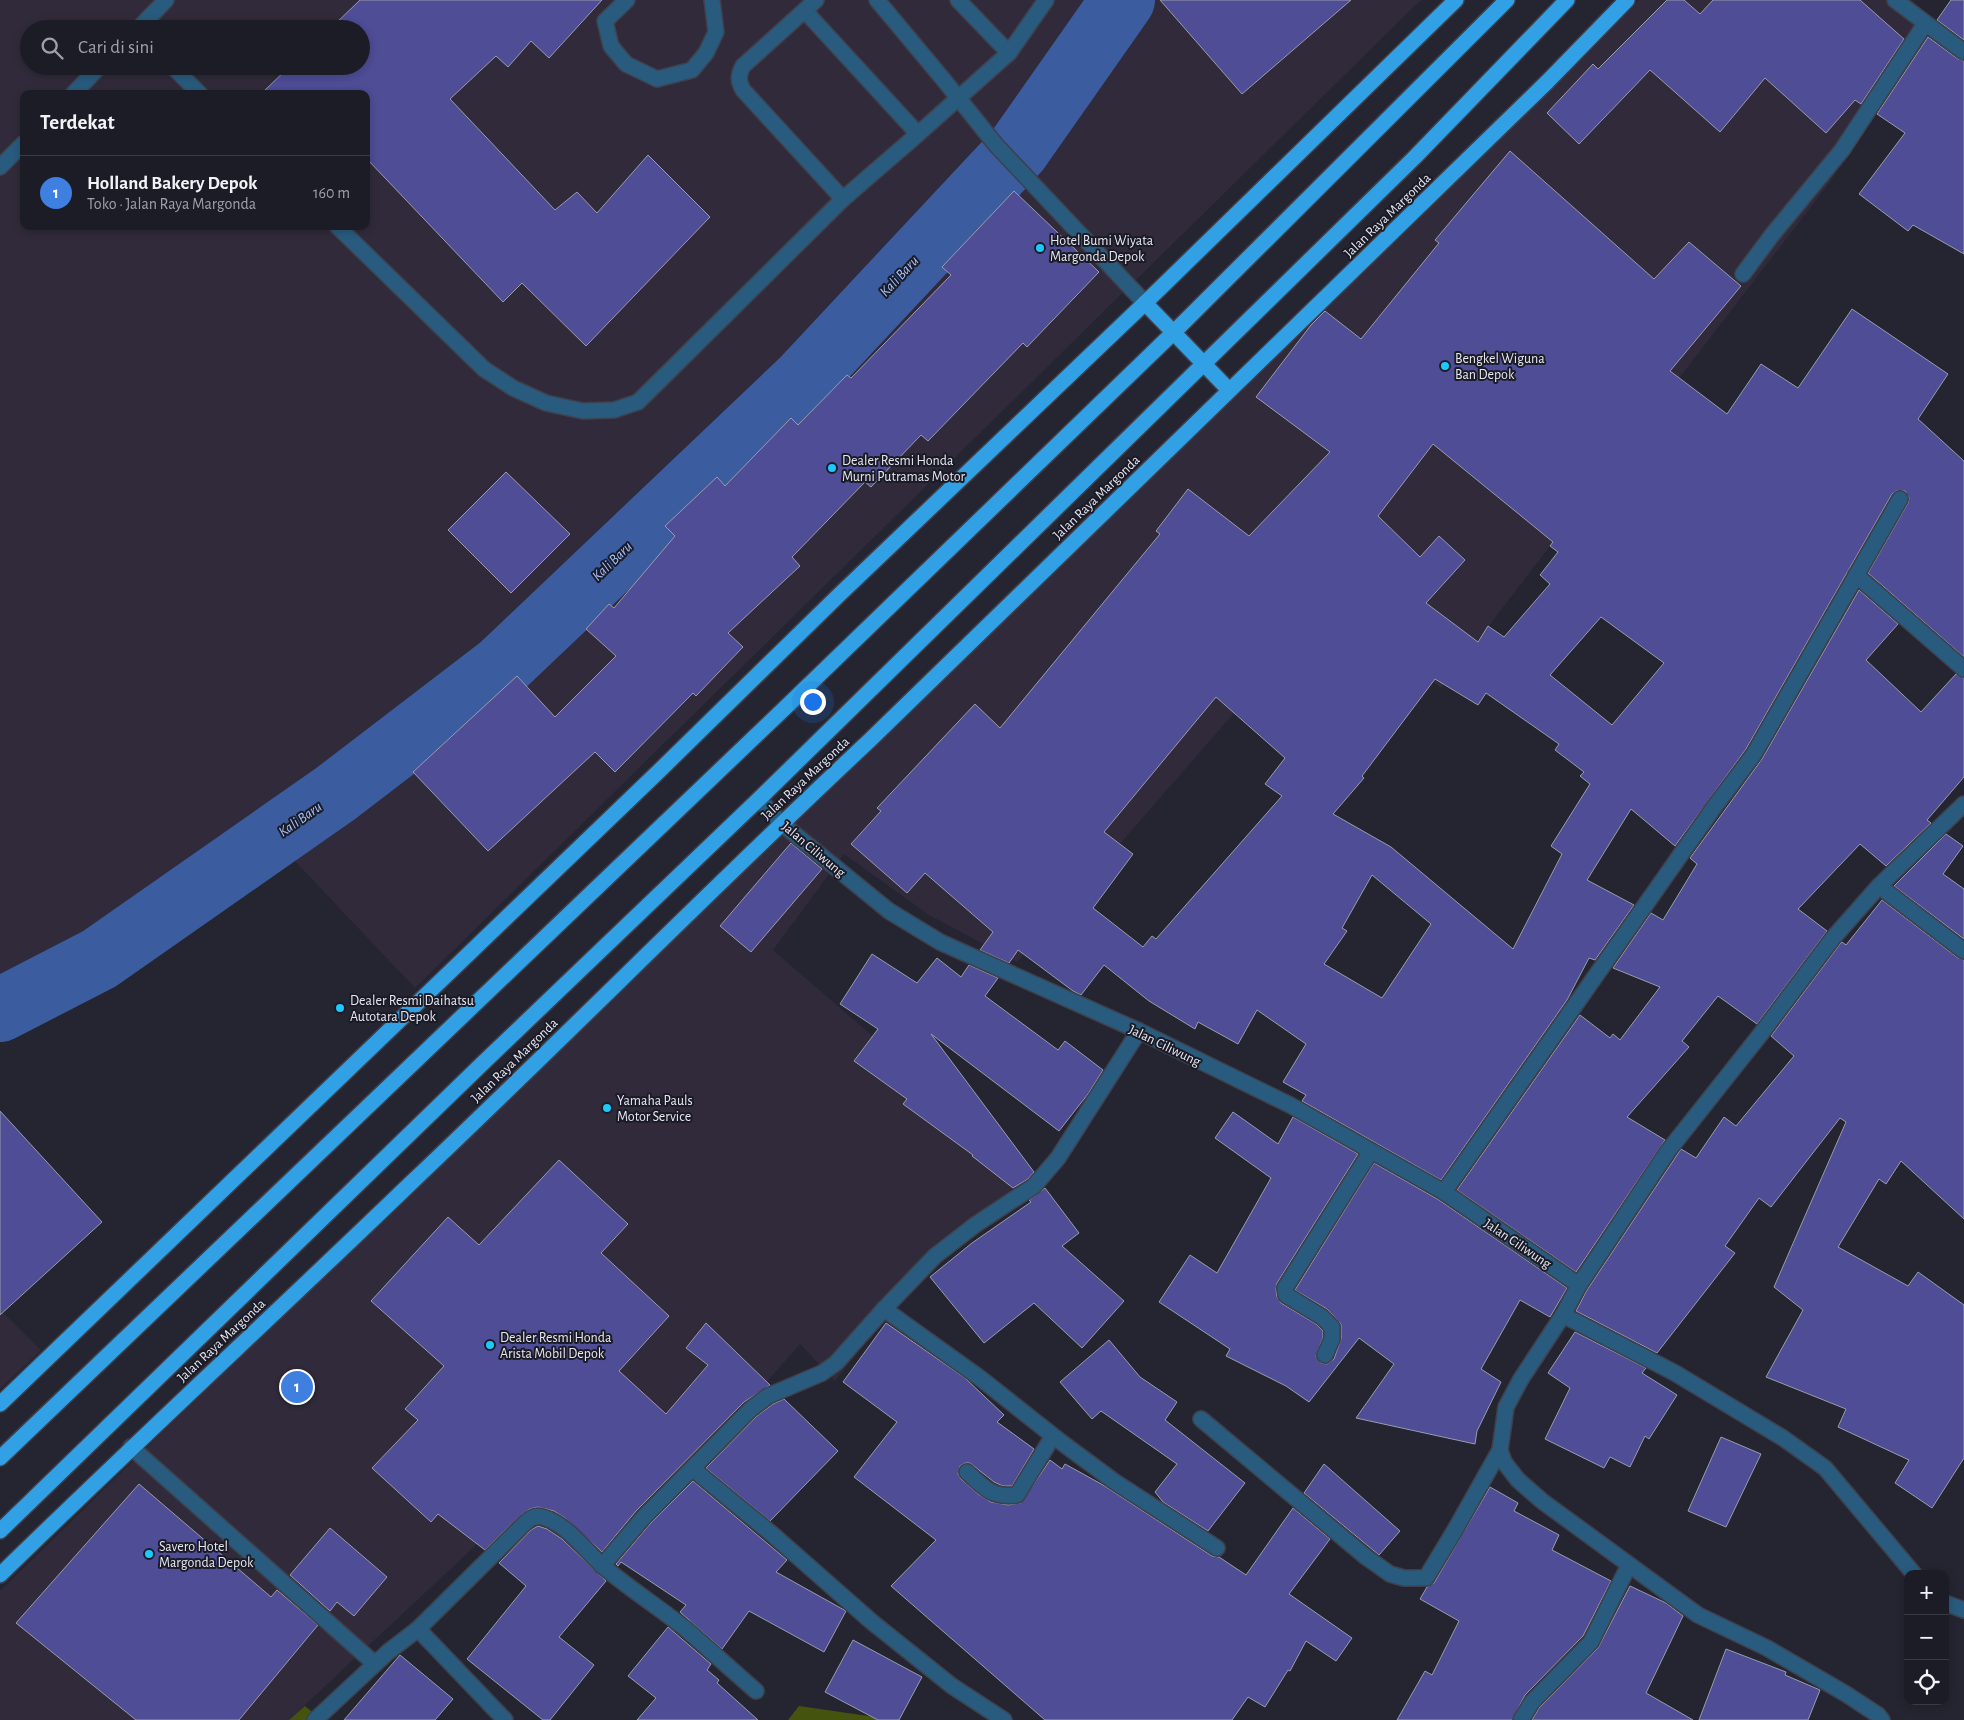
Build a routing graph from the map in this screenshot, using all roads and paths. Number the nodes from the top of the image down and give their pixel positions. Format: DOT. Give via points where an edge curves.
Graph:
graph roads {
  1 [pos="166,0"];
  2 [pos="627,0"];
  3 [pos="712,0"];
  4 [pos="816,0"];
  5 [pos="877,0"];
  6 [pos="958,0"];
  7 [pos="1046,0"];
  8 [pos="1456,0"];
  9 [pos="1507,0"];
  10 [pos="1567,0"];
  11 [pos="1627,0"];
  12 [pos="1895,0"];
  13 [pos="805,11"];
  14 [pos="147,20"];
  15 [pos="1925,24"];
  16 [pos="1009,52"];
  17 [pos="1964,52"];
  18 [pos="91,75"];
  19 [pos="181,75"];
  20 [pos="77,90"];
  21 [pos="196,90"];
  22 [pos="959,98"];
  23 [pos="918,134"];
  24 [pos="20,147"];
  25 [pos="0,167"];
  26 [pos="843,199"];
  27 [pos="341,230"];
  28 [pos="1743,274"];
  29 [pos="1145,304"];
  30 [pos="1174,332"];
  31 [pos="1204,363"];
  32 [pos="1229,390"];
  33 [pos="1900,499"];
  34 [pos="1856,575"];
  35 [pos="1964,669"];
  36 [pos="759,799"];
  37 [pos="1964,804"];
  38 [pos="781,823"];
  39 [pos="1879,886"];
  40 [pos="1964,951"];
  41 [pos="1139,1032"];
  42 [pos="1371,1151"];
  43 [pos="1444,1192"];
  44 [pos="1579,1285"];
  45 [pos="884,1309"];
  46 [pos="1563,1315"];
  47 [pos="1325,1355"];
  48 [pos="0,1404"];
  49 [pos="1202,1419"];
  50 [pos="1053,1436"];
  51 [pos="131,1447"];
  52 [pos="1500,1450"];
  53 [pos="0,1458"];
  54 [pos="693,1469"];
  55 [pos="967,1472"];
  56 [pos="0,1531"];
  57 [pos="1217,1548"];
  58 [pos="1629,1565"];
  59 [pos="602,1566"];
  60 [pos="1911,1570"];
  61 [pos="0,1575"];
  62 [pos="1949,1604"];
  63 [pos="1964,1610"];
  64 [pos="418,1630"];
  65 [pos="375,1664"];
  66 [pos="756,1691"];
  67 [pos="315,1720"];
  68 [pos="505,1720"];
  69 [pos="1004,1720"];
  70 [pos="1521,1720"];
  71 [pos="1882,1720"];
  1 -- 14 [label="street"];
  2 -- 3 [label="street" via="605,20 611,46 626,64 657,79 692,70 706,53 716,32"];
  4 -- 13 [label="street"];
  5 -- 22 [label="street"];
  6 -- 16 [label="street"];
  7 -- 16 [label="street"];
  8 -- 29 [label="highway"];
  9 -- 30 [label="highway"];
  10 -- 31 [label="highway, Jalan Raya Margonda" via="1415,157"];
  11 -- 32 [label="highway, Jalan Raya Margonda" via="1540,89"];
  12 -- 15 [label="street"];
  13 -- 23 [label="street"];
  13 -- 26 [label="street" via="743,66 739,83"];
  15 -- 17 [label="street"];
  15 -- 28 [label="street" via="1842,150"];
  16 -- 22 [label="street"];
  18 -- 20 [label="street"];
  19 -- 21 [label="street"];
  22 -- 23 [label="street"];
  22 -- 29 [label="street" via="1033,186"];
  23 -- 26 [label="street"];
  24 -- 25 [label="street"];
  26 -- 27 [label="street" via="638,402 614,410 583,411 546,403 513,388 484,369"];
  29 -- 30 [label="highway"];
  29 -- 48 [label="highway"];
  30 -- 31 [label="highway"];
  30 -- 53 [label="highway"];
  31 -- 32 [label="highway"];
  31 -- 36 [label="highway, Jalan Raya Margonda"];
  32 -- 38 [label="highway, Jalan Raya Margonda"];
  33 -- 34 [label="street"];
  34 -- 35 [label="street"];
  34 -- 43 [label="street" via="1754,754"];
  36 -- 38 [label="street, Jalan Ciliwung"];
  36 -- 56 [label="highway, Jalan Raya Margonda"];
  37 -- 39 [label="street"];
  38 -- 41 [label="street, Jalan Ciliwung" via="889,911 940,942"];
  38 -- 51 [label="highway, Jalan Raya Margonda" via="413,1182"];
  39 -- 40 [label="street"];
  39 -- 44 [label="street" via="1833,938 1668,1151"];
  41 -- 42 [label="street, Jalan Ciliwung" via="1290,1105"];
  41 -- 45 [label="street" via="1044,1175 1020,1197 975,1225 935,1256"];
  42 -- 43 [label="street, Jalan Ciliwung"];
  42 -- 47 [label="street" via="1285,1288 1286,1295 1332,1327 1332,1339"];
  43 -- 44 [label="street, Jalan Ciliwung"];
  44 -- 46 [label="street"];
  45 -- 50 [label="street" via="980,1378"];
  45 -- 54 [label="street" via="836,1363 822,1373 768,1396 750,1409"];
  46 -- 52 [label="street" via="1506,1407"];
  46 -- 60 [label="street" via="1675,1373 1783,1438 1825,1468"];
  49 -- 52 [label="street" via="1366,1557 1390,1574 1415,1579 1426,1578"];
  50 -- 55 [label="street" via="1017,1494 1004,1496 988,1491"];
  50 -- 57 [label="street" via="1115,1482"];
  51 -- 61 [label="highway, Jalan Raya Margonda"];
  51 -- 65 [label="street"];
  52 -- 58 [label="street" via="1504,1462 1524,1486"];
  54 -- 59 [label="street" via="642,1518"];
  54 -- 69 [label="street" via="872,1622 952,1686"];
  58 -- 70 [label="street" via="1591,1642 1532,1702"];
  58 -- 71 [label="street" via="1698,1615 1767,1648 1846,1694"];
  59 -- 64 [label="street" via="573,1536 555,1523 535,1516"];
  59 -- 66 [label="street" via="686,1630"];
  62 -- 63 [label="street"];
  64 -- 65 [label="street"];
  64 -- 68 [label="street"];
  65 -- 67 [label="street"];
}
